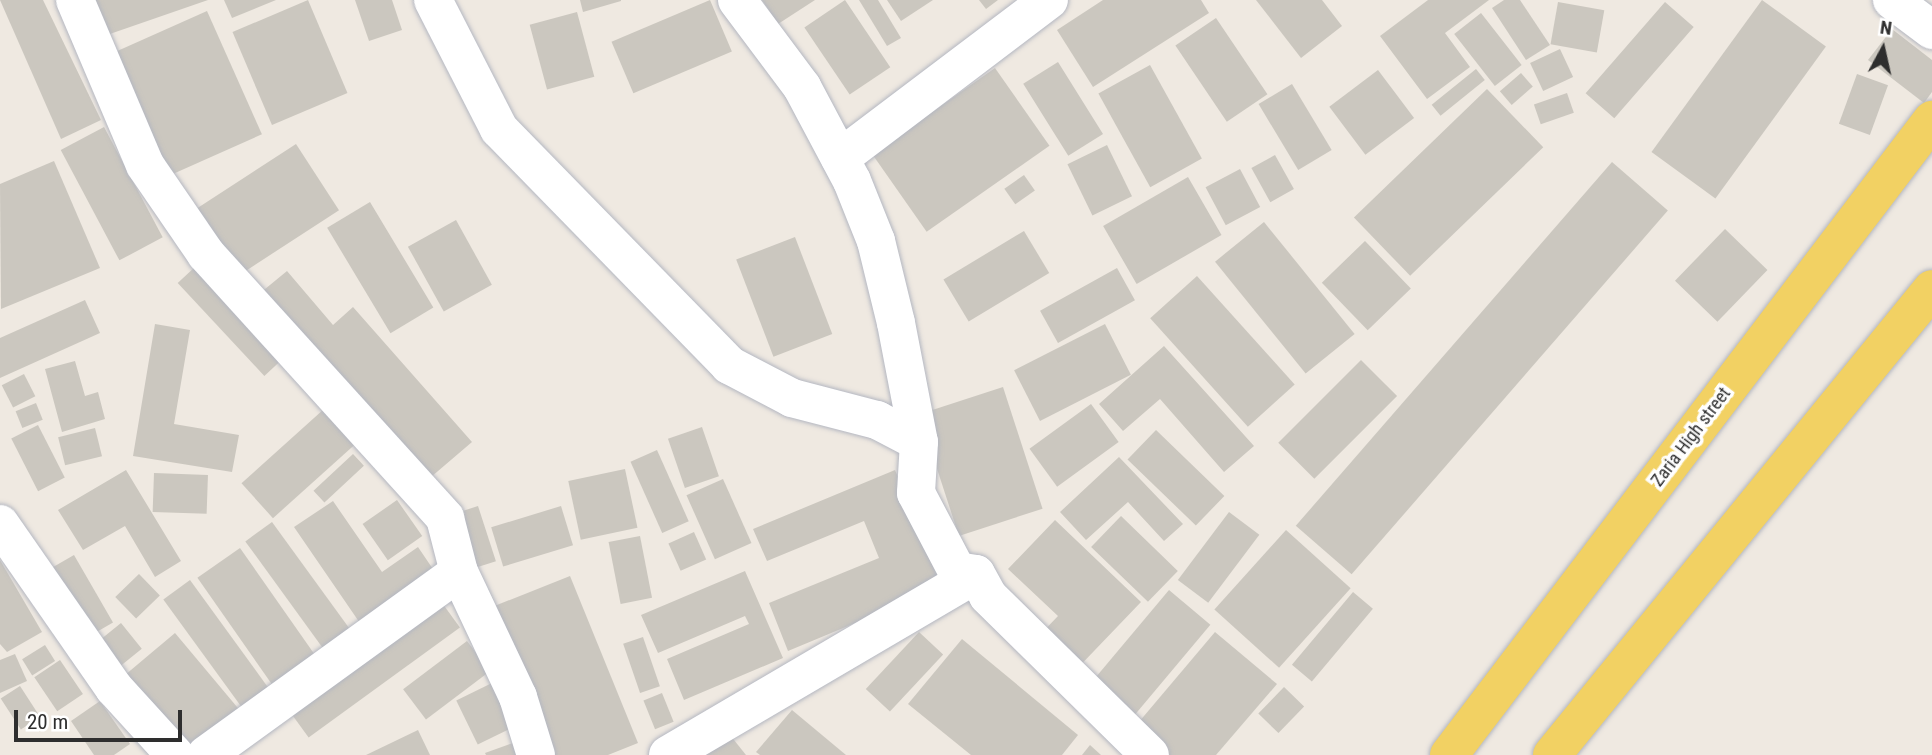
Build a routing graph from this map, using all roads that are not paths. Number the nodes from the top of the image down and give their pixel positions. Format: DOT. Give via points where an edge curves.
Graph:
graph roads {
  1 [pos="75,0"];
  2 [pos="433,0"];
  3 [pos="737,0"];
  4 [pos="1049,0"];
  5 [pos="1892,0"];
  6 [pos="1932,30"];
  7 [pos="1932,120"];
  8 [pos="840,158"];
  9 [pos="1932,289"];
  10 [pos="919,442"];
  11 [pos="0,524"];
  12 [pos="459,572"];
  13 [pos="976,574"];
  14 [pos="175,755"];
  15 [pos="206,755"];
  16 [pos="536,755"];
  17 [pos="668,755"];
  18 [pos="1150,755"];
  19 [pos="1449,755"];
  20 [pos="1552,755"];
  1 -- 12 [label="street" via="145,165 206,254 445,518"];
  2 -- 10 [label="street" via="499,129 729,366 792,398 877,420"];
  3 -- 8 [label="street" via="802,87"];
  4 -- 8 [label="street"];
  5 -- 6 [label="street"];
  7 -- 19 [label="main road, Zaria High street"];
  8 -- 10 [label="street" via="876,241"];
  9 -- 20 [label="main road"];
  10 -- 13 [label="street" via="916,493 957,571"];
  11 -- 14 [label="street" via="114,688"];
  12 -- 15 [label="street"];
  12 -- 16 [label="street" via="518,697"];
  13 -- 17 [label="street"];
  13 -- 18 [label="street" via="988,596"];
}
